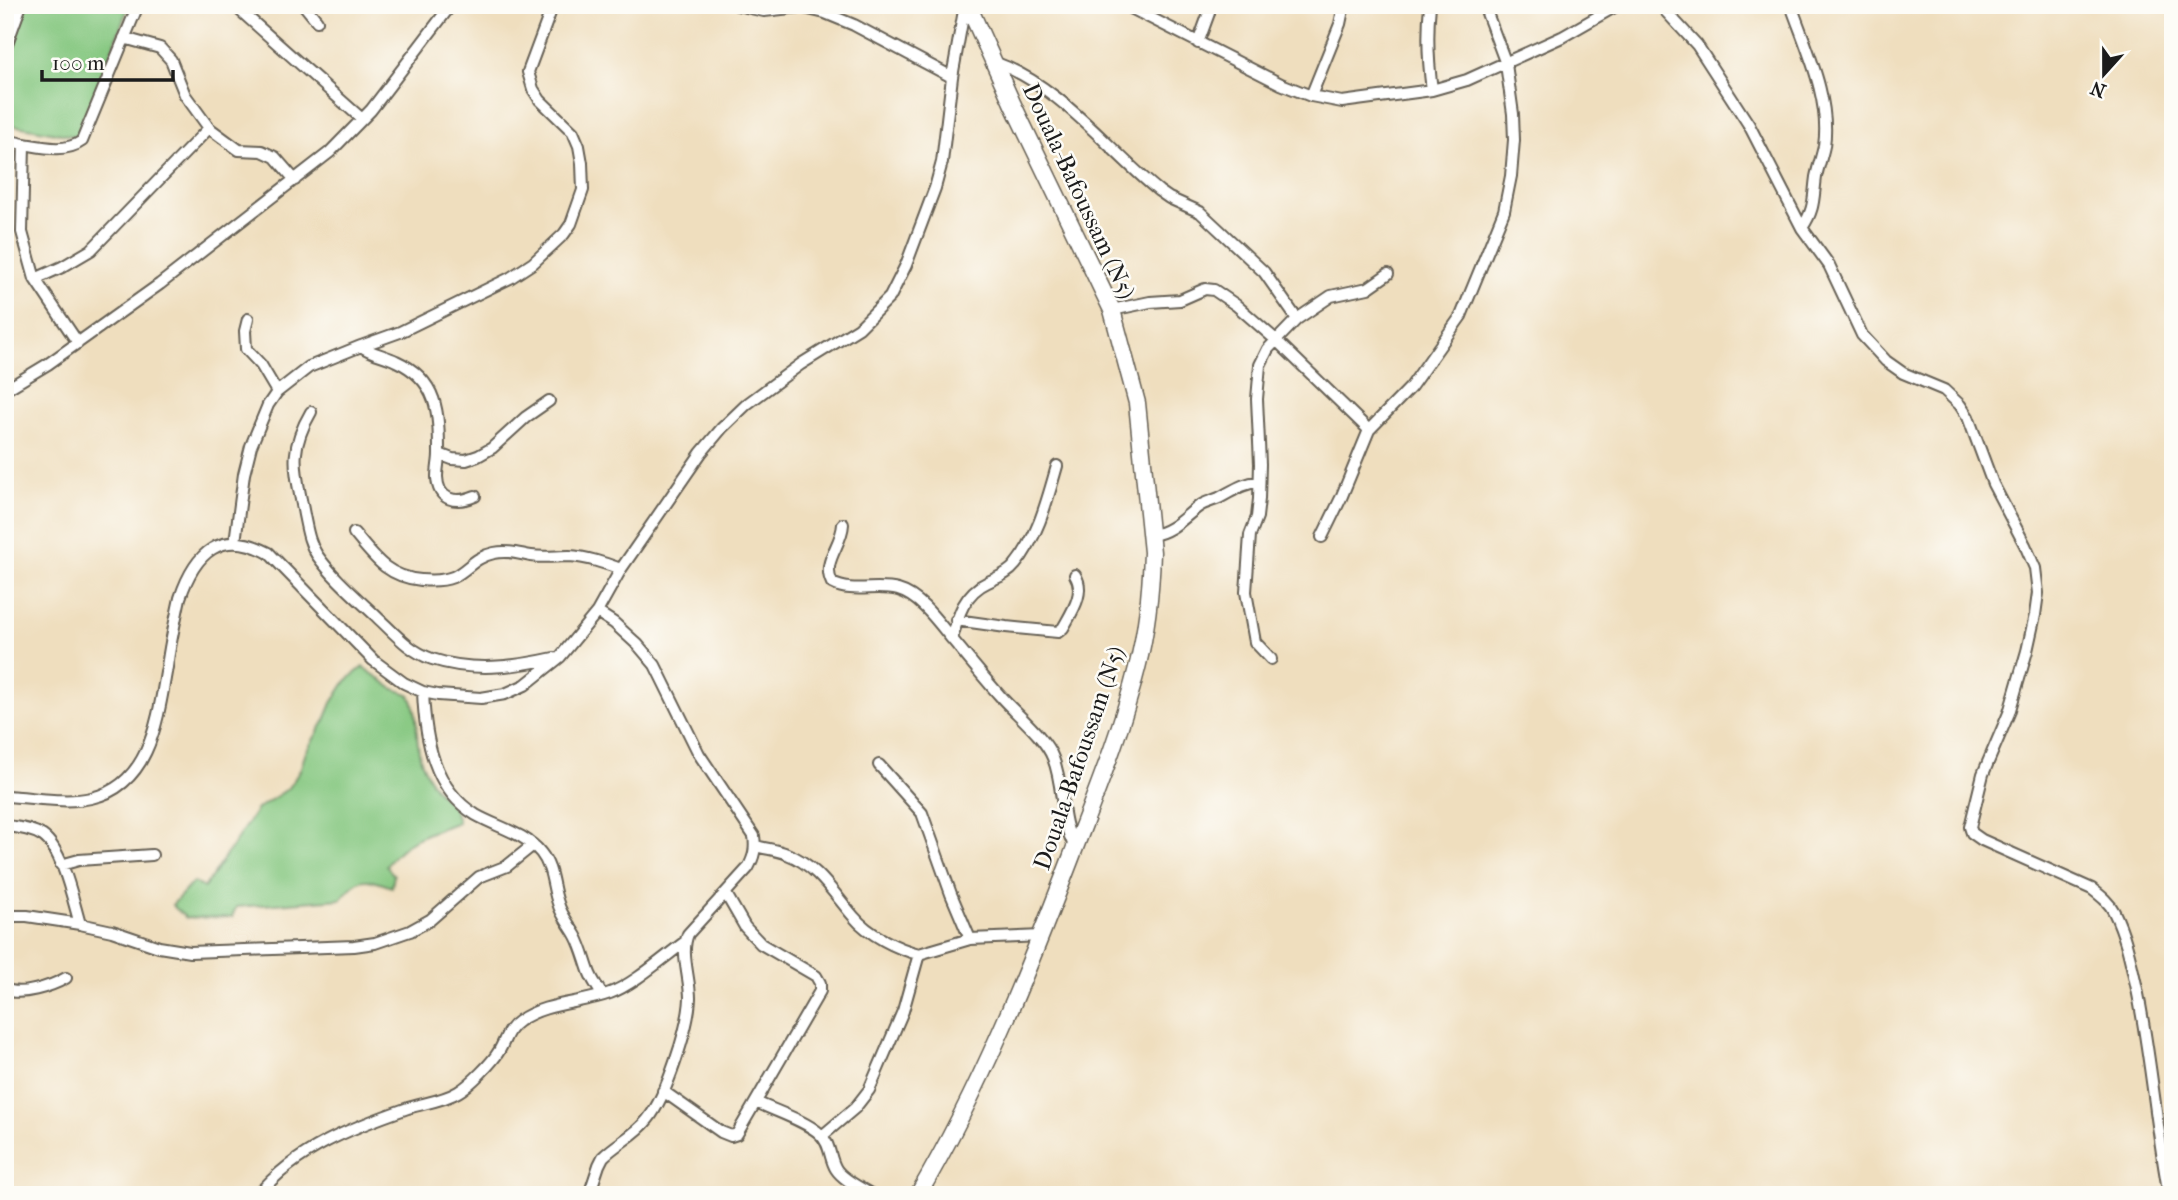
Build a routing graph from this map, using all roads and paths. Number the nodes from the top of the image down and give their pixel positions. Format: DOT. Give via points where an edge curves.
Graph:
graph roads {
  1 [pos="21,5"];
  2 [pos="138,5"];
  3 [pos="234,5"];
  4 [pos="304,5"];
  5 [pos="451,5"];
  6 [pos="553,5"];
  7 [pos="737,5"];
  8 [pos="966,5"];
  9 [pos="1125,5"];
  10 [pos="1209,5"];
  11 [pos="1344,5"];
  12 [pos="1430,5"];
  13 [pos="1484,5"];
  14 [pos="1618,5"];
  15 [pos="1660,5"];
  16 [pos="1791,5"];
  17 [pos="799,6"];
  18 [pos="317,21"];
  19 [pos="124,38"];
  20 [pos="1198,43"];
  21 [pos="5,49"];
  22 [pos="994,62"];
  23 [pos="1506,64"];
  24 [pos="952,77"];
  25 [pos="1432,90"];
  26 [pos="1311,96"];
  27 [pos="362,119"];
  28 [pos="209,128"];
  29 [pos="5,140"];
  30 [pos="24,145"];
  31 [pos="295,180"];
  32 [pos="1802,228"];
  33 [pos="1388,274"];
  34 [pos="35,279"];
  35 [pos="1112,310"];
  36 [pos="248,319"];
  37 [pos="1297,319"];
  38 [pos="1276,340"];
  39 [pos="78,343"];
  40 [pos="361,346"];
  41 [pos="5,390"];
  42 [pos="277,393"];
  43 [pos="549,401"];
  44 [pos="311,412"];
  45 [pos="1369,430"];
  46 [pos="439,454"];
  47 [pos="1057,466"];
  48 [pos="1259,482"];
  49 [pos="475,496"];
  50 [pos="843,524"];
  51 [pos="354,533"];
  52 [pos="1152,535"];
  53 [pos="1322,537"];
  54 [pos="234,542"];
  55 [pos="621,569"];
  56 [pos="1075,575"];
  57 [pos="597,612"];
  58 [pos="956,620"];
  59 [pos="951,639"];
  60 [pos="560,657"];
  61 [pos="1271,659"];
  62 [pos="424,692"];
  63 [pos="879,765"];
  64 [pos="5,796"];
  65 [pos="5,826"];
  66 [pos="533,845"];
  67 [pos="756,846"];
  68 [pos="1075,847"];
  69 [pos="152,855"];
  70 [pos="61,866"];
  71 [pos="726,894"];
  72 [pos="5,916"];
  73 [pos="80,924"];
  74 [pos="1041,936"];
  75 [pos="970,939"];
  76 [pos="685,942"];
  77 [pos="919,954"];
  78 [pos="65,978"];
  79 [pos="5,989"];
  80 [pos="602,995"];
  81 [pos="663,1091"];
  82 [pos="756,1102"];
  83 [pos="822,1136"];
  84 [pos="258,1195"];
  85 [pos="589,1195"];
  86 [pos="872,1195"];
  87 [pos="918,1195"];
  88 [pos="2169,1195"];
  1 -- 21 [label="street"];
  2 -- 19 [label="street"];
  3 -- 27 [label="street"];
  4 -- 18 [label="street"];
  5 -- 27 [label="street"];
  6 -- 40 [label="street" via="528,72 540,100 573,132 579,146 583,190 571,225 533,263 510,278"];
  7 -- 17 [label="street" via="764,11"];
  8 -- 22 [label="highway, Douala-Bafoussam (N5)"];
  8 -- 24 [label="street"];
  9 -- 20 [label="street"];
  10 -- 20 [label="street"];
  11 -- 26 [label="street"];
  12 -- 25 [label="street"];
  13 -- 23 [label="street"];
  14 -- 23 [label="street"];
  15 -- 32 [label="street" via="1697,45 1749,125"];
  16 -- 32 [label="street" via="1825,115 1815,200"];
  17 -- 24 [label="street" via="854,25"];
  19 -- 28 [label="street" via="160,48"];
  19 -- 30 [label="street" via="82,141 65,147"];
  20 -- 26 [label="street"];
  22 -- 35 [label="highway, Douala-Bafoussam (N5)"];
  22 -- 37 [label="street" via="1043,89 1101,135 1151,185 1200,212 1264,272"];
  23 -- 25 [label="street"];
  23 -- 45 [label="street" via="1514,140 1504,211 1461,316 1410,388"];
  24 -- 55 [label="street" via="935,188 890,297 859,328 801,364 722,428"];
  25 -- 26 [label="street" via="1342,102"];
  27 -- 31 [label="street"];
  28 -- 31 [label="street" via="239,150 275,157"];
  28 -- 34 [label="street" via="91,250"];
  29 -- 30 [label="street"];
  30 -- 34 [label="street" via="22,232"];
  31 -- 39 [label="street"];
  32 -- 88 [label="street" via="1829,265 1872,347 1903,373 1944,390 1960,404 2035,568 2038,593 2032,627 2012,706 1983,774 1970,827 1982,840 2092,889 2114,912 2138,994"];
  33 -- 37 [label="street" via="1368,288 1331,296"];
  34 -- 39 [label="street"];
  35 -- 38 [label="street" via="1214,290"];
  35 -- 52 [label="highway, Douala-Bafoussam (N5)" via="1137,403"];
  36 -- 42 [label="street" via="246,349"];
  37 -- 38 [label="street"];
  38 -- 45 [label="street"];
  38 -- 48 [label="street" via="1263,356 1258,375"];
  39 -- 41 [label="street"];
  40 -- 42 [label="street" via="309,367"];
  40 -- 46 [label="street" via="414,369 425,380 437,410"];
  42 -- 54 [label="street" via="251,446"];
  43 -- 46 [label="street" via="478,456 459,460"];
  44 -- 60 [label="street" via="296,447 296,476 311,543 334,575 400,639 432,659 515,667"];
  45 -- 53 [label="street"];
  46 -- 49 [label="street" via="440,491 459,502"];
  47 -- 58 [label="street" via="1039,525 1025,551 1013,568 975,590"];
  48 -- 52 [label="street" via="1237,486 1201,505 1172,528"];
  48 -- 61 [label="street" via="1246,592 1255,642"];
  50 -- 59 [label="street" via="828,562 832,583 899,590 915,600"];
  51 -- 55 [label="street" via="386,568 412,579 444,580 486,555 505,551 589,559"];
  52 -- 68 [label="highway, Douala-Bafoussam (N5)" via="1137,668"];
  54 -- 62 [label="street" via="269,553 373,660"];
  54 -- 64 [label="street" via="207,552 186,579 153,734 135,771 111,792 94,798"];
  55 -- 57 [label="street"];
  56 -- 58 [label="street" via="1081,584 1079,593 1058,632"];
  57 -- 60 [label="street"];
  57 -- 67 [label="street" via="655,665 699,754 754,836"];
  58 -- 59 [label="street"];
  59 -- 68 [label="street" via="1052,755 1065,827"];
  60 -- 62 [label="street" via="525,685 505,694 455,698"];
  62 -- 66 [label="street" via="429,748 446,785 476,814"];
  63 -- 75 [label="street" via="922,813"];
  65 -- 70 [label="street" via="44,837"];
  66 -- 73 [label="street" via="508,866 479,877 430,920 375,943 190,952"];
  66 -- 80 [label="street" via="547,863 558,905"];
  67 -- 71 [label="street" via="748,868"];
  67 -- 77 [label="street" via="802,862 832,888 855,919 898,947"];
  68 -- 74 [label="highway, Douala-Bafoussam (N5)"];
  69 -- 70 [label="street" via="79,860"];
  70 -- 73 [label="street"];
  71 -- 76 [label="street"];
  71 -- 82 [label="street" via="761,944 809,971 820,983 820,991"];
  72 -- 73 [label="street"];
  74 -- 75 [label="street"];
  74 -- 87 [label="highway, Douala-Bafoussam (N5)" via="967,1106"];
  75 -- 77 [label="street"];
  76 -- 80 [label="street" via="622,988"];
  76 -- 81 [label="street" via="690,1011"];
  77 -- 83 [label="street" via="903,1011 869,1090"];
  78 -- 79 [label="street" via="12,993"];
  80 -- 84 [label="street" via="522,1019 511,1027 488,1064 460,1091 335,1137 273,1176"];
  81 -- 82 [label="street" via="730,1136 742,1128"];
  81 -- 85 [label="street" via="650,1118 603,1157"];
  82 -- 83 [label="street"];
  83 -- 86 [label="street" via="839,1173"];
}
